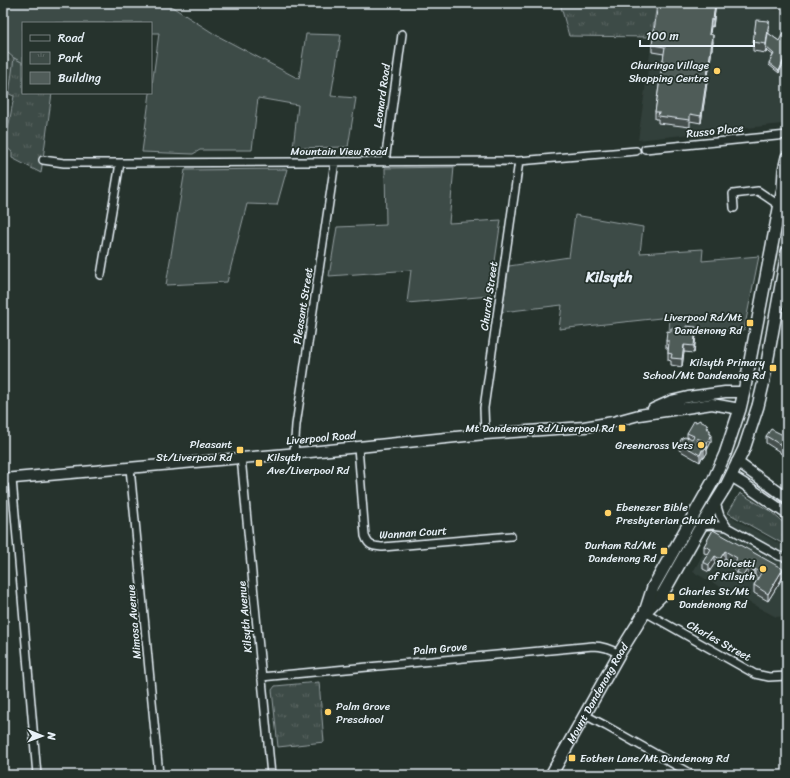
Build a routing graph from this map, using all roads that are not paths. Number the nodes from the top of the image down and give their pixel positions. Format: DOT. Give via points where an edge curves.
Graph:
graph roads {
  1 [pos="402,34"];
  2 [pos="787,135"];
  3 [pos="644,149"];
  4 [pos="636,151"];
  5 [pos="787,157"];
  6 [pos="43,160"];
  7 [pos="519,161"];
  8 [pos="335,162"];
  9 [pos="385,162"];
  10 [pos="120,163"];
  11 [pos="786,170"];
  12 [pos="780,206"];
  13 [pos="734,208"];
  14 [pos="787,252"];
  15 [pos="101,275"];
  16 [pos="744,392"];
  17 [pos="758,406"];
  18 [pos="740,408"];
  19 [pos="639,415"];
  20 [pos="484,434"];
  21 [pos="358,447"];
  22 [pos="294,453"];
  23 [pos="725,454"];
  24 [pos="241,457"];
  25 [pos="737,462"];
  26 [pos="719,467"];
  27 [pos="130,468"];
  28 [pos="731,476"];
  29 [pos="8,479"];
  30 [pos="787,498"];
  31 [pos="716,503"];
  32 [pos="787,514"];
  33 [pos="701,526"];
  34 [pos="727,528"];
  35 [pos="511,536"];
  36 [pos="787,558"];
  37 [pos="645,612"];
  38 [pos="619,654"];
  39 [pos="261,676"];
  40 [pos="787,676"];
  41 [pos="585,715"];
  42 [pos="37,775"];
  43 [pos="159,775"];
  44 [pos="271,775"];
  45 [pos="551,775"];
  46 [pos="693,775"];
  1 -- 9 [label="street, Leonard Road"];
  2 -- 3 [label="street, Russo Place"];
  4 -- 7 [label="street, Mountain View Road"];
  5 -- 11 [label="main road, Mount Dandenong Road"];
  6 -- 10 [label="street, Mountain View Road" via="64,163"];
  7 -- 9 [label="street, Mountain View Road"];
  7 -- 20 [label="street, Church Street" via="484,408"];
  8 -- 9 [label="street, Mountain View Road"];
  8 -- 10 [label="street, Mountain View Road"];
  8 -- 22 [label="street, Pleasant Street"];
  10 -- 15 [label="street"];
  11 -- 12 [label="main road, Mount Dandenong Road"];
  12 -- 13 [label="street" via="758,191 733,194"];
  12 -- 16 [label="main road, Mount Dandenong Road"];
  14 -- 17 [label="main road, Mount Dandenong Road" via="764,385"];
  16 -- 17 [label="main road" via="753,398"];
  16 -- 18 [label="main road, Mount Dandenong Road"];
  16 -- 19 [label="main road, Liverpool Road" via="708,394 670,401"];
  17 -- 18 [label="main road" via="750,409"];
  17 -- 25 [label="main road, Mount Dandenong Road"];
  18 -- 19 [label="main road, Liverpool Road" via="712,404"];
  18 -- 23 [label="main road, Mount Dandenong Road"];
  19 -- 20 [label="main road, Liverpool Road" via="584,426"];
  20 -- 21 [label="main road, Liverpool Road"];
  21 -- 22 [label="main road, Liverpool Road"];
  21 -- 35 [label="street, Wannan Court" via="365,536 366,542 370,545 383,547"];
  22 -- 24 [label="main road, Liverpool Road"];
  23 -- 25 [label="main road"];
  23 -- 26 [label="main road, Mount Dandenong Road"];
  24 -- 27 [label="main road, Liverpool Road"];
  24 -- 39 [label="street, Kilsyth Avenue"];
  25 -- 28 [label="main road, Mount Dandenong Road"];
  25 -- 30 [label="main road"];
  26 -- 28 [label="main road"];
  26 -- 37 [label="main road, Mount Dandenong Road" via="653,586"];
  27 -- 29 [label="main road, Liverpool Road"];
  27 -- 43 [label="street, Mimosa Avenue"];
  28 -- 31 [label="main road, Mount Dandenong Road"];
  28 -- 32 [label="main road"];
  29 -- 42 [label="street"];
  31 -- 33 [label="main road, Mount Dandenong Road"];
  31 -- 34 [label="street"];
  33 -- 34 [label="street"];
  33 -- 37 [label="main road, Mount Dandenong Road" via="662,594"];
  34 -- 36 [label="street"];
  37 -- 38 [label="main road, Mount Dandenong Road"];
  37 -- 40 [label="street, Charles Street" via="755,674 769,678"];
  38 -- 39 [label="street, Palm Grove" via="607,648 593,646"];
  38 -- 41 [label="main road, Mount Dandenong Road"];
  39 -- 44 [label="street, Kilsyth Avenue"];
  41 -- 45 [label="main road, Mount Dandenong Road"];
  41 -- 46 [label="street"];
}
